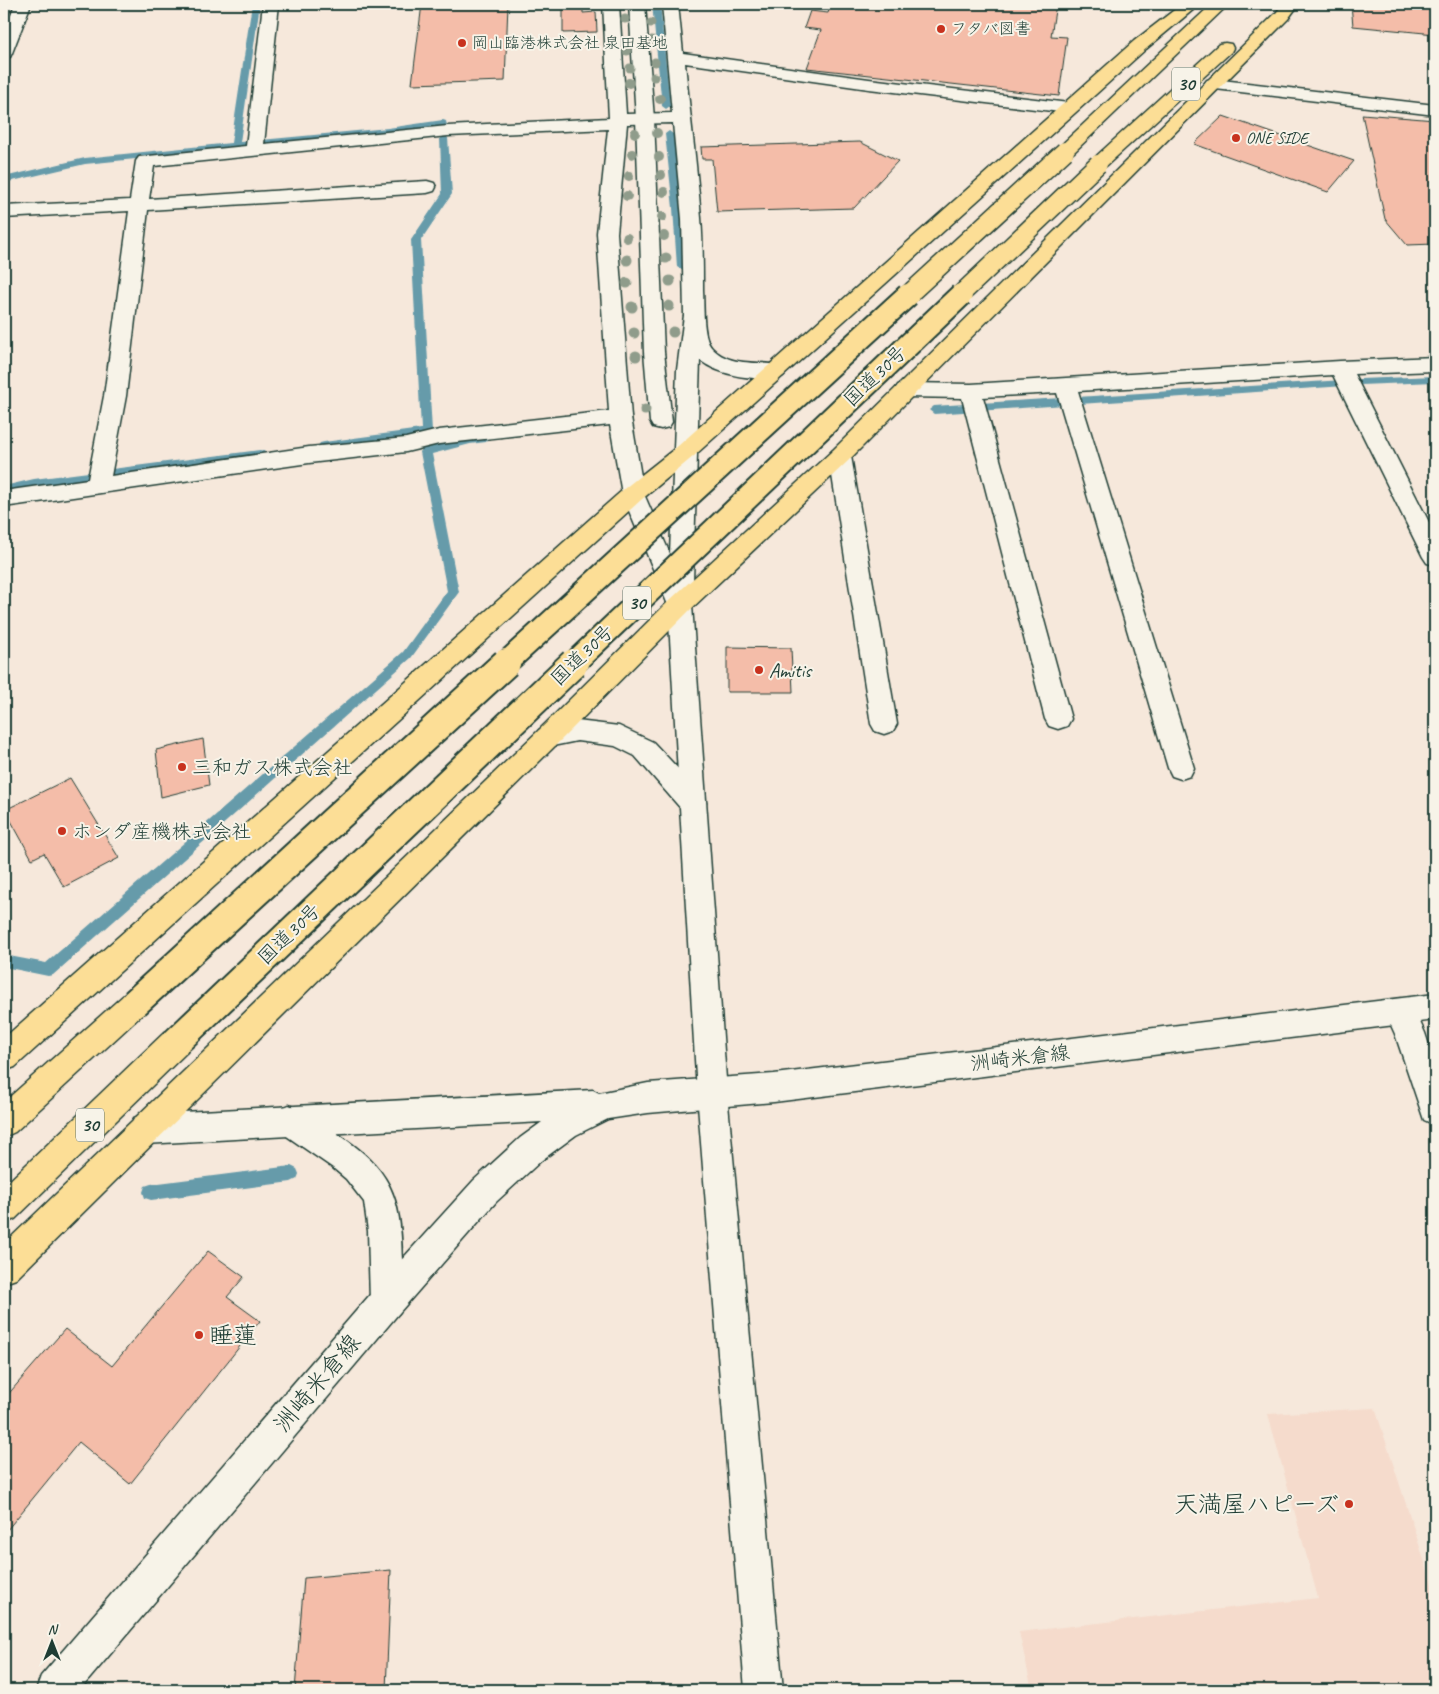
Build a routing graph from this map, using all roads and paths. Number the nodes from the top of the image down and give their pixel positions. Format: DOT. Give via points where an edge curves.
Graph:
graph roads {
  1 [pos="23,4"];
  2 [pos="271,4"];
  3 [pos="611,4"];
  4 [pos="637,4"];
  5 [pos="670,4"];
  6 [pos="1192,4"];
  7 [pos="1221,4"];
  8 [pos="1274,4"];
  9 [pos="1291,4"];
  10 [pos="4,49"];
  11 [pos="676,58"];
  12 [pos="1213,84"];
  13 [pos="1068,108"];
  14 [pos="1435,110"];
  15 [pos="682,118"];
  16 [pos="645,119"];
  17 [pos="618,121"];
  18 [pos="254,145"];
  19 [pos="427,187"];
  20 [pos="139,205"];
  21 [pos="4,212"];
  22 [pos="694,315"];
  23 [pos="1435,364"];
  24 [pos="776,371"];
  25 [pos="1344,377"];
  26 [pos="906,390"];
  27 [pos="1069,395"];
  28 [pos="973,401"];
  29 [pos="620,417"];
  30 [pos="661,422"];
  31 [pos="686,451"];
  32 [pos="840,456"];
  33 [pos="100,478"];
  34 [pos="633,494"];
  35 [pos="4,498"];
  36 [pos="1435,557"];
  37 [pos="680,605"];
  38 [pos="1058,719"];
  39 [pos="884,724"];
  40 [pos="548,737"];
  41 [pos="1181,768"];
  42 [pos="693,803"];
  43 [pos="1435,1007"];
  44 [pos="1400,1012"];
  45 [pos="4,1057"];
  46 [pos="712,1093"];
  47 [pos="605,1105"];
  48 [pos="1435,1110"];
  49 [pos="289,1120"];
  50 [pos="4,1122"];
  51 [pos="146,1129"];
  52 [pos="4,1208"];
  53 [pos="4,1267"];
  54 [pos="387,1301"];
  55 [pos="56,1690"];
  56 [pos="764,1690"];
  1 -- 10 [label="street"];
  2 -- 18 [label="street"];
  3 -- 17 [label="street"];
  4 -- 16 [label="street"];
  5 -- 11 [label="street"];
  6 -- 13 [label="highway"];
  7 -- 50 [label="highway, 国道30号 / 30, bridge" via="1065,151"];
  8 -- 52 [label="highway, 国道30号 / 30, bridge" via="1098,164"];
  9 -- 12 [label="highway"];
  11 -- 13 [label="street"];
  11 -- 15 [label="street"];
  12 -- 14 [label="street"];
  12 -- 26 [label="highway"];
  13 -- 24 [label="highway"];
  15 -- 16 [label="street"];
  15 -- 22 [label="street" via="692,219"];
  16 -- 17 [label="street"];
  16 -- 30 [label="street" via="654,352"];
  17 -- 18 [label="street"];
  17 -- 29 [label="street" via="606,233"];
  18 -- 20 [label="street" via="145,161"];
  19 -- 20 [label="street"];
  20 -- 21 [label="street"];
  20 -- 33 [label="street" via="115,396"];
  22 -- 24 [label="street" via="698,343 707,356 733,368"];
  22 -- 31 [label="street" via="688,370"];
  23 -- 25 [label="street"];
  24 -- 31 [label="highway"];
  25 -- 27 [label="street"];
  25 -- 36 [label="street"];
  26 -- 28 [label="street"];
  26 -- 32 [label="highway"];
  27 -- 28 [label="street"];
  27 -- 41 [label="street"];
  28 -- 38 [label="street"];
  29 -- 33 [label="street" via="439,437 406,445"];
  29 -- 34 [label="street"];
  31 -- 34 [label="highway"];
  31 -- 37 [label="street"];
  32 -- 37 [label="highway"];
  32 -- 39 [label="street"];
  33 -- 35 [label="street"];
  34 -- 37 [label="street"];
  34 -- 45 [label="highway"];
  37 -- 40 [label="highway"];
  37 -- 42 [label="street"];
  40 -- 42 [label="street" via="577,731 619,736 644,749"];
  40 -- 51 [label="highway"];
  42 -- 46 [label="street"];
  43 -- 44 [label="street, 洲崎米倉線"];
  44 -- 46 [label="street, 洲崎米倉線"];
  44 -- 48 [label="street"];
  46 -- 47 [label="street, 洲崎米倉線"];
  46 -- 56 [label="street"];
  47 -- 49 [label="street, 洲崎米倉線"];
  47 -- 54 [label="street, 洲崎米倉線" via="565,1124 485,1190"];
  49 -- 51 [label="street, 洲崎米倉線"];
  49 -- 54 [label="street" via="354,1164 370,1182 382,1206"];
  51 -- 53 [label="highway"];
  54 -- 55 [label="street, 洲崎米倉線"];
}
